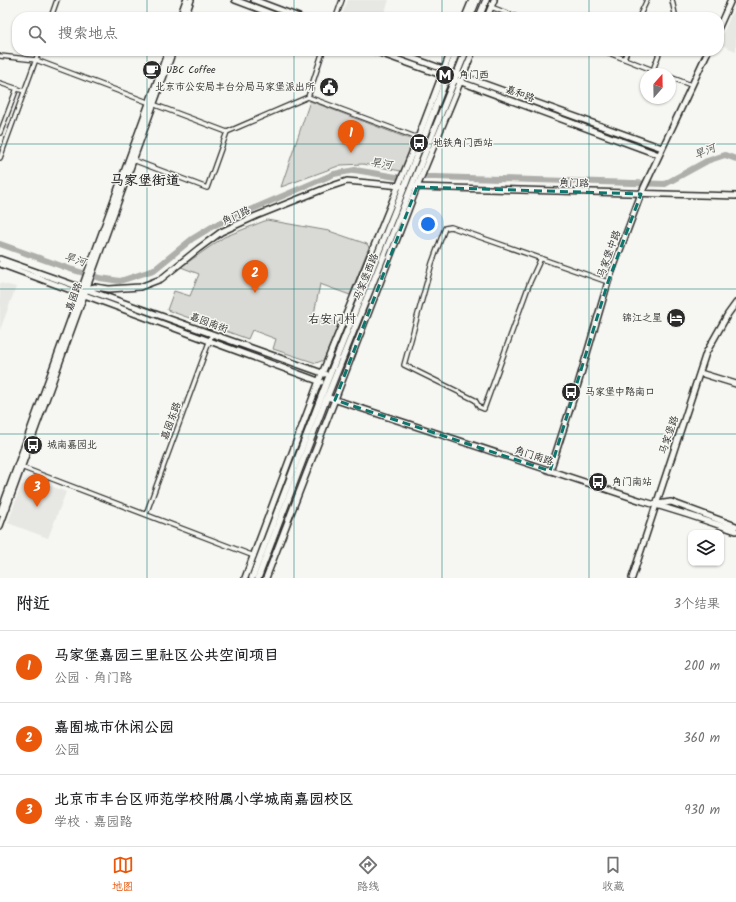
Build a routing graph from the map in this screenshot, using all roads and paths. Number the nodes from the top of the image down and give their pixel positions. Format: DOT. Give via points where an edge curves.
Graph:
graph roads {
  1 [pos="57,0"];
  2 [pos="186,0"];
  3 [pos="192,0"];
  4 [pos="235,0"];
  5 [pos="254,0"];
  6 [pos="342,0"];
  7 [pos="472,0"];
  8 [pos="477,0"];
  9 [pos="486,0"];
  10 [pos="494,0"];
  11 [pos="646,0"];
  12 [pos="672,0"];
  13 [pos="731,0"];
  14 [pos="491,7"];
  15 [pos="53,12"];
  16 [pos="182,12"];
  17 [pos="187,12"];
  18 [pos="267,12"];
  19 [pos="286,12"];
  20 [pos="338,12"];
  21 [pos="467,12"];
  22 [pos="472,12"];
  23 [pos="481,12"];
  24 [pos="489,12"];
  25 [pos="504,12"];
  26 [pos="641,12"];
  27 [pos="675,12"];
  28 [pos="724,16"];
  29 [pos="0,56"];
  30 [pos="37,56"];
  31 [pos="166,56"];
  32 [pos="171,56"];
  33 [pos="321,56"];
  34 [pos="388,56"];
  35 [pos="407,56"];
  36 [pos="450,56"];
  37 [pos="454,56"];
  38 [pos="464,56"];
  39 [pos="471,56"];
  40 [pos="616,56"];
  41 [pos="625,56"];
  42 [pos="658,56"];
  43 [pos="706,56"];
  44 [pos="624,59"];
  45 [pos="36,60"];
  46 [pos="648,68"];
  47 [pos="654,68"];
  48 [pos="447,70"];
  49 [pos="444,76"];
  50 [pos="456,76"];
  51 [pos="463,76"];
  52 [pos="676,79"];
  53 [pos="461,82"];
  54 [pos="0,83"];
  55 [pos="691,85"];
  56 [pos="17,88"];
  57 [pos="24,91"];
  58 [pos="308,97"];
  59 [pos="151,104"];
  60 [pos="227,132"];
  61 [pos="0,133"];
  62 [pos="418,138"];
  63 [pos="662,148"];
  64 [pos="658,155"];
  65 [pos="0,158"];
  66 [pos="133,160"];
  67 [pos="414,170"];
  68 [pos="402,185"];
  69 [pos="415,185"];
  70 [pos="641,192"];
  71 [pos="736,196"];
  72 [pos="0,258"];
  73 [pos="541,258"];
  74 [pos="0,264"];
  75 [pos="93,265"];
  76 [pos="608,282"];
  77 [pos="84,288"];
  78 [pos="736,303"];
  79 [pos="212,334"];
  80 [pos="209,341"];
  81 [pos="323,373"];
  82 [pos="700,373"];
  83 [pos="329,376"];
  84 [pos="319,381"];
  85 [pos="326,384"];
  86 [pos="736,384"];
  87 [pos="327,397"];
  88 [pos="335,400"];
  89 [pos="21,467"];
  90 [pos="550,471"];
  91 [pos="656,504"];
  92 [pos="0,513"];
  93 [pos="146,514"];
  94 [pos="0,526"];
  95 [pos="736,526"];
  96 [pos="736,531"];
  97 [pos="254,556"];
  98 [pos="246,578"];
  99 [pos="252,578"];
  100 [pos="258,578"];
  101 [pos="266,578"];
  102 [pos="632,578"];
  1 -- 15 [label="street"];
  2 -- 16 [label="street"];
  3 -- 17 [label="street"];
  4 -- 18 [label="street"];
  5 -- 19 [label="street"];
  6 -- 20 [label="street"];
  7 -- 21 [label="street"];
  8 -- 22 [label="main road"];
  9 -- 23 [label="main road"];
  10 -- 14 [label="street"];
  11 -- 26 [label="street"];
  12 -- 27 [label="street"];
  13 -- 28 [label="street"];
  14 -- 24 [label="street"];
  14 -- 25 [label="street"];
  29 -- 45 [label="street"];
  30 -- 45 [label="street"];
  31 -- 59 [label="street, 嘉园路"];
  32 -- 59 [label="street, 嘉园路"];
  33 -- 58 [label="street"];
  34 -- 49 [label="street, 嘉和路"];
  35 -- 48 [label="street, 嘉和路"];
  36 -- 48 [label="street, 马家堡西路"];
  37 -- 48 [label="main road, 马家堡西路"];
  38 -- 50 [label="main road, 马家堡西路"];
  39 -- 51 [label="street, 马家堡西路"];
  40 -- 44 [label="street"];
  41 -- 44 [label="street"];
  42 -- 47 [label="street"];
  43 -- 55 [label="street, 马家堡中路"];
  44 -- 46 [label="street"];
  45 -- 57 [label="street"];
  45 -- 59 [label="street"];
  48 -- 49 [label="main road, 马家堡西路"];
  48 -- 50 [label="street, 嘉和路"];
  49 -- 50 [label="street, 嘉和路"];
  49 -- 62 [label="street, 马家堡西路"];
  49 -- 67 [label="main road, 马家堡西路"];
  50 -- 51 [label="street, 嘉和路"];
  50 -- 53 [label="street, 嘉和路"];
  50 -- 67 [label="main road, 马家堡西路"];
  51 -- 53 [label="street, 马家堡西路"];
  51 -- 63 [label="street, 嘉和路"];
  52 -- 55 [label="street"];
  53 -- 64 [label="street, 嘉和路"];
  53 -- 67 [label="street, 马家堡西路"];
  54 -- 56 [label="street"];
  55 -- 63 [label="street, 马家堡中路"];
  56 -- 57 [label="street"];
  56 -- 61 [label="street"];
  57 -- 65 [label="street"];
  58 -- 60 [label="street"];
  58 -- 62 [label="street"];
  59 -- 60 [label="street"];
  59 -- 66 [label="street, 嘉园路"];
  59 -- 75 [label="street, 嘉园路"];
  60 -- 66 [label="street" via="207,188"];
  62 -- 67 [label="street, 马家堡西路"];
  63 -- 64 [label="street, 马家堡中路"];
  64 -- 70 [label="street, 马家堡中路"];
  66 -- 75 [label="street, 嘉园路"];
  67 -- 68 [label="main road, 马家堡西路"];
  67 -- 69 [label="main road, 马家堡西路"];
  68 -- 77 [label="street, 角门路" via="347,181 221,232 162,279 140,287"];
  68 -- 81 [label="street, 马家堡西路"];
  68 -- 83 [label="main road, 马家堡西路"];
  69 -- 70 [label="street, 角门路"];
  69 -- 87 [label="main road, 马家堡西路"];
  69 -- 88 [label="street, 马家堡西路"];
  70 -- 71 [label="street, 角门路"];
  70 -- 76 [label="street, 马家堡中路"];
  72 -- 77 [label="street, 角门路"];
  73 -- 73 [label="street" via="528,285 484,408 475,400 404,365 432,264 445,228 451,226"];
  73 -- 76 [label="street"];
  74 -- 77 [label="street, 角门路"];
  75 -- 77 [label="street, 嘉园路"];
  76 -- 90 [label="street, 马家堡中路"];
  77 -- 79 [label="street, 嘉园南街"];
  77 -- 80 [label="street, 嘉园南街"];
  77 -- 89 [label="street, 嘉园路"];
  77 -- 92 [label="street, 嘉园路"];
  78 -- 82 [label="street, 马家堡路" via="706,353"];
  79 -- 80 [label="street, 嘉园东路"];
  79 -- 81 [label="street, 嘉园南街"];
  80 -- 84 [label="street, 嘉园南街"];
  80 -- 93 [label="street, 嘉园东路"];
  81 -- 83 [label="street, 嘉园南街"];
  81 -- 84 [label="street, 马家堡西路"];
  82 -- 86 [label="street"];
  82 -- 91 [label="street, 马家堡路"];
  83 -- 85 [label="main road, 马家堡西路"];
  84 -- 85 [label="street, 嘉园南街"];
  84 -- 97 [label="street, 马家堡西路"];
  85 -- 99 [label="main road, 马家堡西路"];
  87 -- 88 [label="street, 角门南路"];
  87 -- 100 [label="main road, 马家堡西路"];
  88 -- 90 [label="street, 角门南路"];
  88 -- 101 [label="street, 马家堡西路"];
  89 -- 93 [label="street"];
  89 -- 94 [label="street, 嘉园路"];
  90 -- 91 [label="street, 角门南路"];
  91 -- 95 [label="street" via="671,502"];
  91 -- 96 [label="street, 角门南路"];
  91 -- 102 [label="street, 马家堡路"];
  93 -- 97 [label="street"];
  97 -- 98 [label="street, 马家堡西路"];
}
